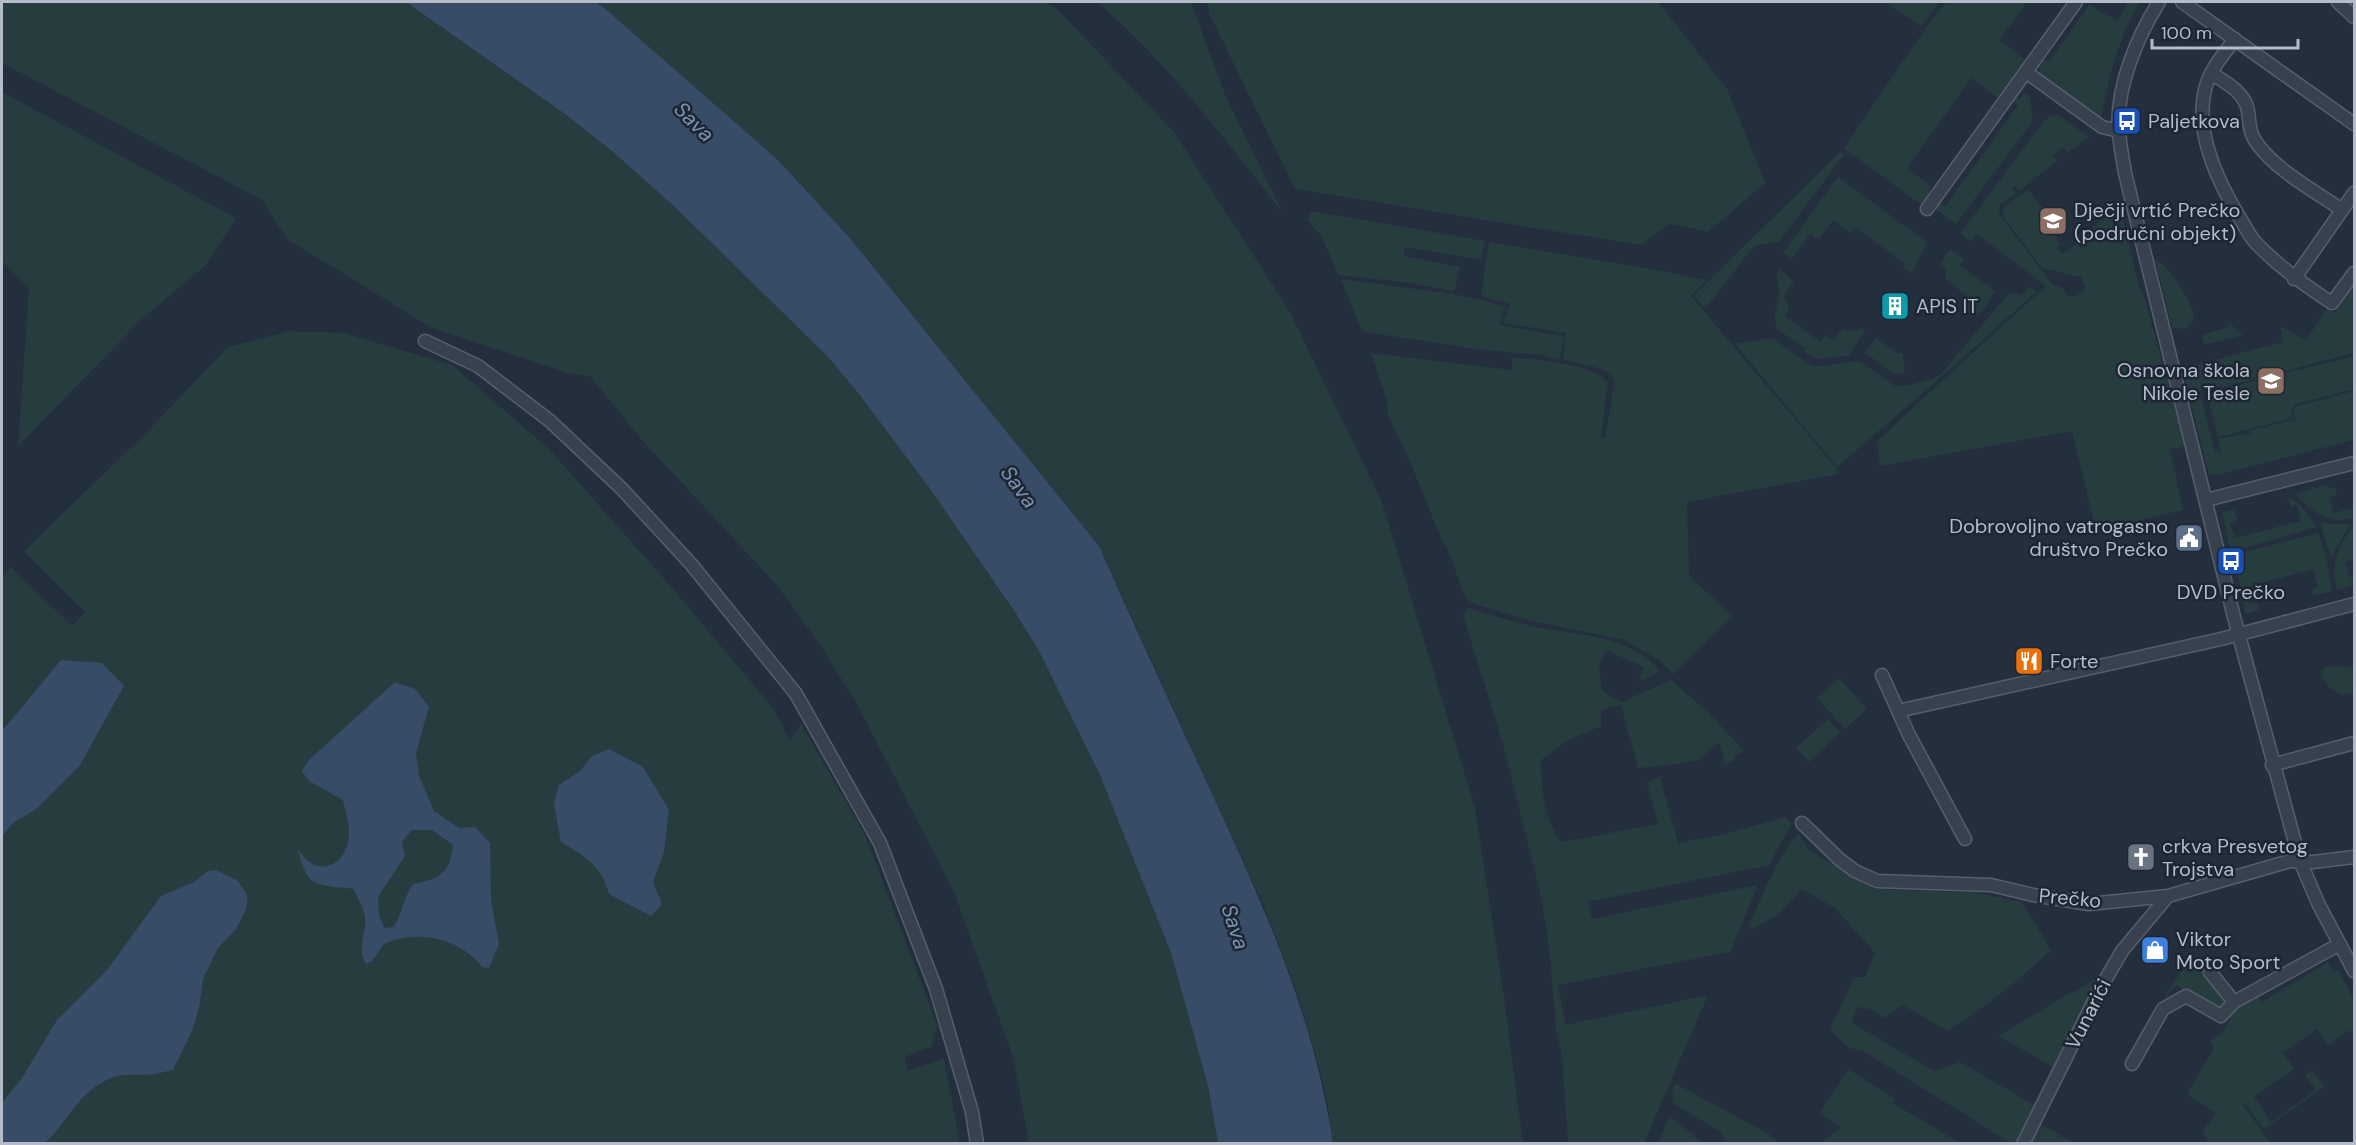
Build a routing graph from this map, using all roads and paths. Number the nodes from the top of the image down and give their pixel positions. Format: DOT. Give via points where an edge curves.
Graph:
graph roads {
  1 [pos="2076,2"];
  2 [pos="2160,2"];
  3 [pos="2182,2"];
  4 [pos="2338,2"];
  5 [pos="2355,17"];
  6 [pos="2235,39"];
  7 [pos="2026,72"];
  8 [pos="2211,73"];
  9 [pos="2355,124"];
  10 [pos="2119,131"];
  11 [pos="2355,193"];
  12 [pos="1928,209"];
  13 [pos="2342,210"];
  14 [pos="2355,273"];
  15 [pos="2295,279"];
  16 [pos="425,341"];
  17 [pos="2355,463"];
  18 [pos="2206,501"];
  19 [pos="2355,604"];
  20 [pos="2239,633"];
  21 [pos="1882,675"];
  22 [pos="1898,711"];
  23 [pos="2355,743"];
  24 [pos="2272,765"];
  25 [pos="1802,823"];
  26 [pos="1965,839"];
  27 [pos="2355,857"];
  28 [pos="2300,861"];
  29 [pos="2168,896"];
  30 [pos="2340,944"];
  31 [pos="2355,971"];
  32 [pos="2210,972"];
  33 [pos="2234,1002"];
  34 [pos="2133,1064"];
  35 [pos="977,1143"];
  36 [pos="2023,1143"];
  1 -- 7 [label="street"];
  2 -- 10 [label="street" via="2135,48 2121,103"];
  3 -- 6 [label="street"];
  4 -- 5 [label="street"];
  6 -- 8 [label="street"];
  6 -- 9 [label="street"];
  7 -- 10 [label="street" via="2102,127"];
  7 -- 12 [label="street"];
  8 -- 13 [label="street" via="2244,99 2251,135 2272,161"];
  8 -- 15 [label="street" via="2202,104 2211,159 2227,198 2254,241"];
  10 -- 18 [label="street" via="2125,173"];
  11 -- 13 [label="street"];
  13 -- 15 [label="street"];
  14 -- 15 [label="street" via="2332,303"];
  16 -- 35 [label="street" via="477,366 550,420 622,489 691,564 796,694 880,843 936,988 972,1112"];
  17 -- 18 [label="street"];
  18 -- 20 [label="street"];
  19 -- 20 [label="street"];
  20 -- 22 [label="street"];
  20 -- 24 [label="street"];
  21 -- 22 [label="street"];
  22 -- 26 [label="street"];
  23 -- 24 [label="street"];
  24 -- 28 [label="street"];
  25 -- 29 [label="street, Prečko" via="1839,859 1877,881 1991,885 2089,904"];
  27 -- 28 [label="street, Prečko"];
  28 -- 29 [label="street, Prečko"];
  28 -- 30 [label="street"];
  29 -- 36 [label="street, Vunarići" via="2122,951"];
  30 -- 31 [label="street"];
  30 -- 33 [label="street"];
  32 -- 33 [label="street"];
  33 -- 34 [label="street" via="2221,1016 2186,996 2163,1009"];
}
